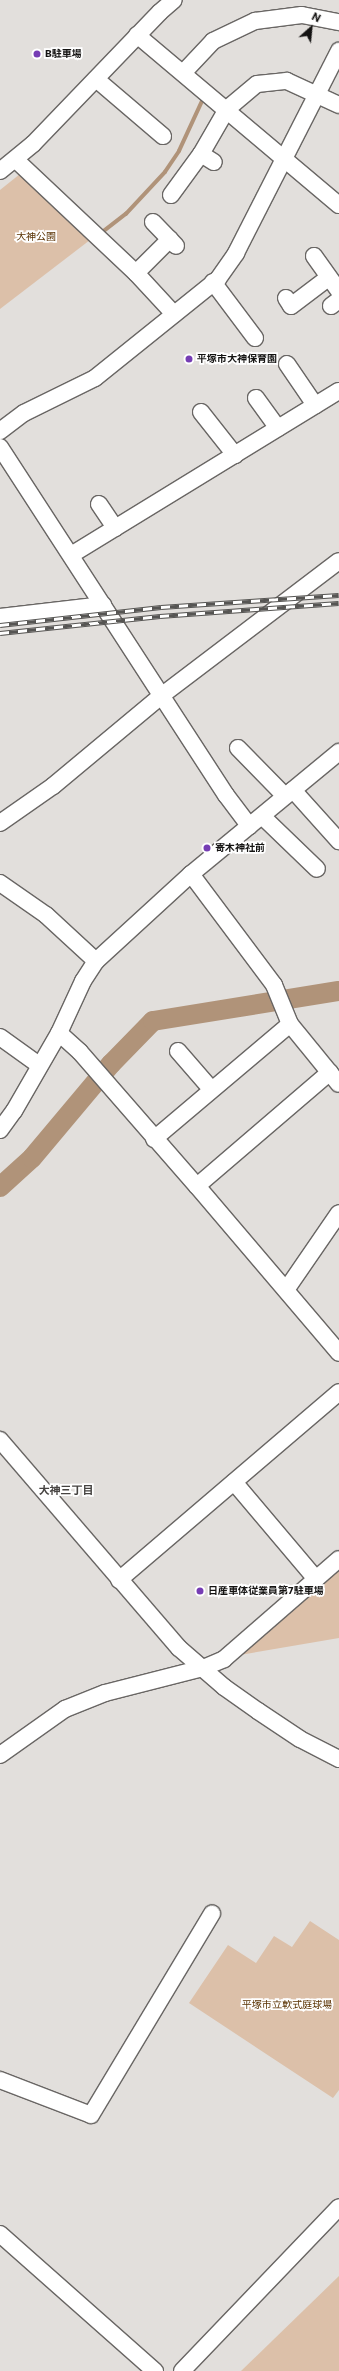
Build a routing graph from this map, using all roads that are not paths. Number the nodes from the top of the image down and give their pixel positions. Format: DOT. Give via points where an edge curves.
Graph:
graph roads {
  1 [pos="174,0"];
  2 [pos="339,22"];
  3 [pos="137,35"];
  4 [pos="339,51"];
  5 [pos="183,73"];
  6 [pos="96,79"];
  7 [pos="317,94"];
  8 [pos="339,105"];
  9 [pos="227,109"];
  10 [pos="163,136"];
  11 [pos="285,157"];
  12 [pos="16,160"];
  13 [pos="0,172"];
  14 [pos="171,195"];
  15 [pos="339,205"];
  16 [pos="153,222"];
  17 [pos="314,256"];
  18 [pos="136,273"];
  19 [pos="328,278"];
  20 [pos="213,282"];
  21 [pos="339,291"];
  22 [pos="286,298"];
  23 [pos="174,314"];
  24 [pos="253,331"];
  25 [pos="287,364"];
  26 [pos="339,391"];
  27 [pos="256,398"];
  28 [pos="315,405"];
  29 [pos="202,412"];
  30 [pos="278,428"];
  31 [pos="0,431"];
  32 [pos="0,447"];
  33 [pos="235,454"];
  34 [pos="98,504"];
  35 [pos="115,528"];
  36 [pos="71,555"];
  37 [pos="339,561"];
  38 [pos="103,605"];
  39 [pos="0,617"];
  40 [pos="161,696"];
  41 [pos="238,748"];
  42 [pos="339,752"];
  43 [pos="289,793"];
  44 [pos="262,816"];
  45 [pos="0,823"];
  46 [pos="249,826"];
  47 [pos="339,841"];
  48 [pos="317,869"];
  49 [pos="191,874"];
  50 [pos="0,883"];
  51 [pos="96,961"];
  52 [pos="290,1024"];
  53 [pos="59,1033"];
  54 [pos="0,1037"];
  55 [pos="178,1051"];
  56 [pos="40,1065"];
  57 [pos="334,1078"];
  58 [pos="211,1089"];
  59 [pos="0,1130"];
  60 [pos="154,1139"];
  61 [pos="197,1186"];
  62 [pos="339,1213"];
  63 [pos="286,1290"];
  64 [pos="339,1353"];
  65 [pos="339,1392"];
  66 [pos="0,1440"];
  67 [pos="234,1482"];
  68 [pos="339,1559"];
  69 [pos="316,1579"];
  70 [pos="119,1580"];
  71 [pos="203,1668"];
  72 [pos="0,1755"];
  73 [pos="339,1759"];
  74 [pos="212,1914"];
  75 [pos="0,2080"];
  76 [pos="339,2207"];
  77 [pos="0,2234"];
  78 [pos="156,2371"];
  79 [pos="182,2371"];
  1 -- 3 [label="street"];
  2 -- 5 [label="street" via="302,15 255,21 213,41"];
  3 -- 5 [label="street"];
  3 -- 6 [label="street"];
  4 -- 7 [label="street"];
  5 -- 9 [label="street"];
  6 -- 10 [label="street" via="139,121"];
  6 -- 12 [label="street"];
  7 -- 8 [label="street"];
  7 -- 9 [label="street" via="287,82 257,84"];
  7 -- 11 [label="street"];
  9 -- 11 [label="street"];
  9 -- 14 [label="street" via="207,158"];
  11 -- 15 [label="street"];
  11 -- 20 [label="street" via="230,264"];
  12 -- 13 [label="street"];
  12 -- 18 [label="street"];
  16 -- 18 [label="street" via="173,243"];
  17 -- 19 [label="street"];
  18 -- 23 [label="street"];
  19 -- 21 [label="street"];
  19 -- 22 [label="street" via="292,306"];
  20 -- 23 [label="street"];
  20 -- 24 [label="street"];
  23 -- 31 [label="street" via="95,378 24,413"];
  25 -- 28 [label="street"];
  26 -- 28 [label="street"];
  27 -- 30 [label="street"];
  28 -- 30 [label="street"];
  29 -- 33 [label="street"];
  30 -- 33 [label="street"];
  32 -- 36 [label="street"];
  33 -- 35 [label="street"];
  34 -- 35 [label="street"];
  35 -- 36 [label="street"];
  36 -- 38 [label="street"];
  37 -- 40 [label="street"];
  38 -- 39 [label="street"];
  38 -- 40 [label="street"];
  40 -- 45 [label="street" via="54,786"];
  40 -- 46 [label="street"];
  41 -- 43 [label="street" via="254,756"];
  42 -- 43 [label="street"];
  43 -- 44 [label="street"];
  43 -- 47 [label="street"];
  44 -- 46 [label="street"];
  44 -- 48 [label="street"];
  46 -- 49 [label="street"];
  49 -- 51 [label="street"];
  49 -- 52 [label="street" via="274,985"];
  50 -- 51 [label="street" via="46,915"];
  51 -- 53 [label="street" via="83,981"];
  52 -- 57 [label="street"];
  52 -- 58 [label="street"];
  53 -- 56 [label="street"];
  53 -- 60 [label="street" via="80,1052"];
  54 -- 56 [label="street"];
  55 -- 58 [label="street"];
  56 -- 59 [label="street"];
  57 -- 61 [label="street"];
  58 -- 60 [label="street"];
  60 -- 61 [label="street"];
  61 -- 63 [label="street"];
  62 -- 63 [label="street"];
  63 -- 64 [label="street"];
  65 -- 67 [label="street"];
  66 -- 70 [label="street"];
  67 -- 69 [label="street"];
  67 -- 70 [label="street"];
  68 -- 69 [label="street"];
  69 -- 71 [label="street" via="228,1659"];
  70 -- 71 [label="street" via="179,1648"];
  71 -- 72 [label="street" via="105,1693 65,1709"];
  71 -- 73 [label="street" via="276,1723"];
  74 -- 75 [label="street" via="90,2115"];
  76 -- 79 [label="street"];
  77 -- 78 [label="street"];
}
